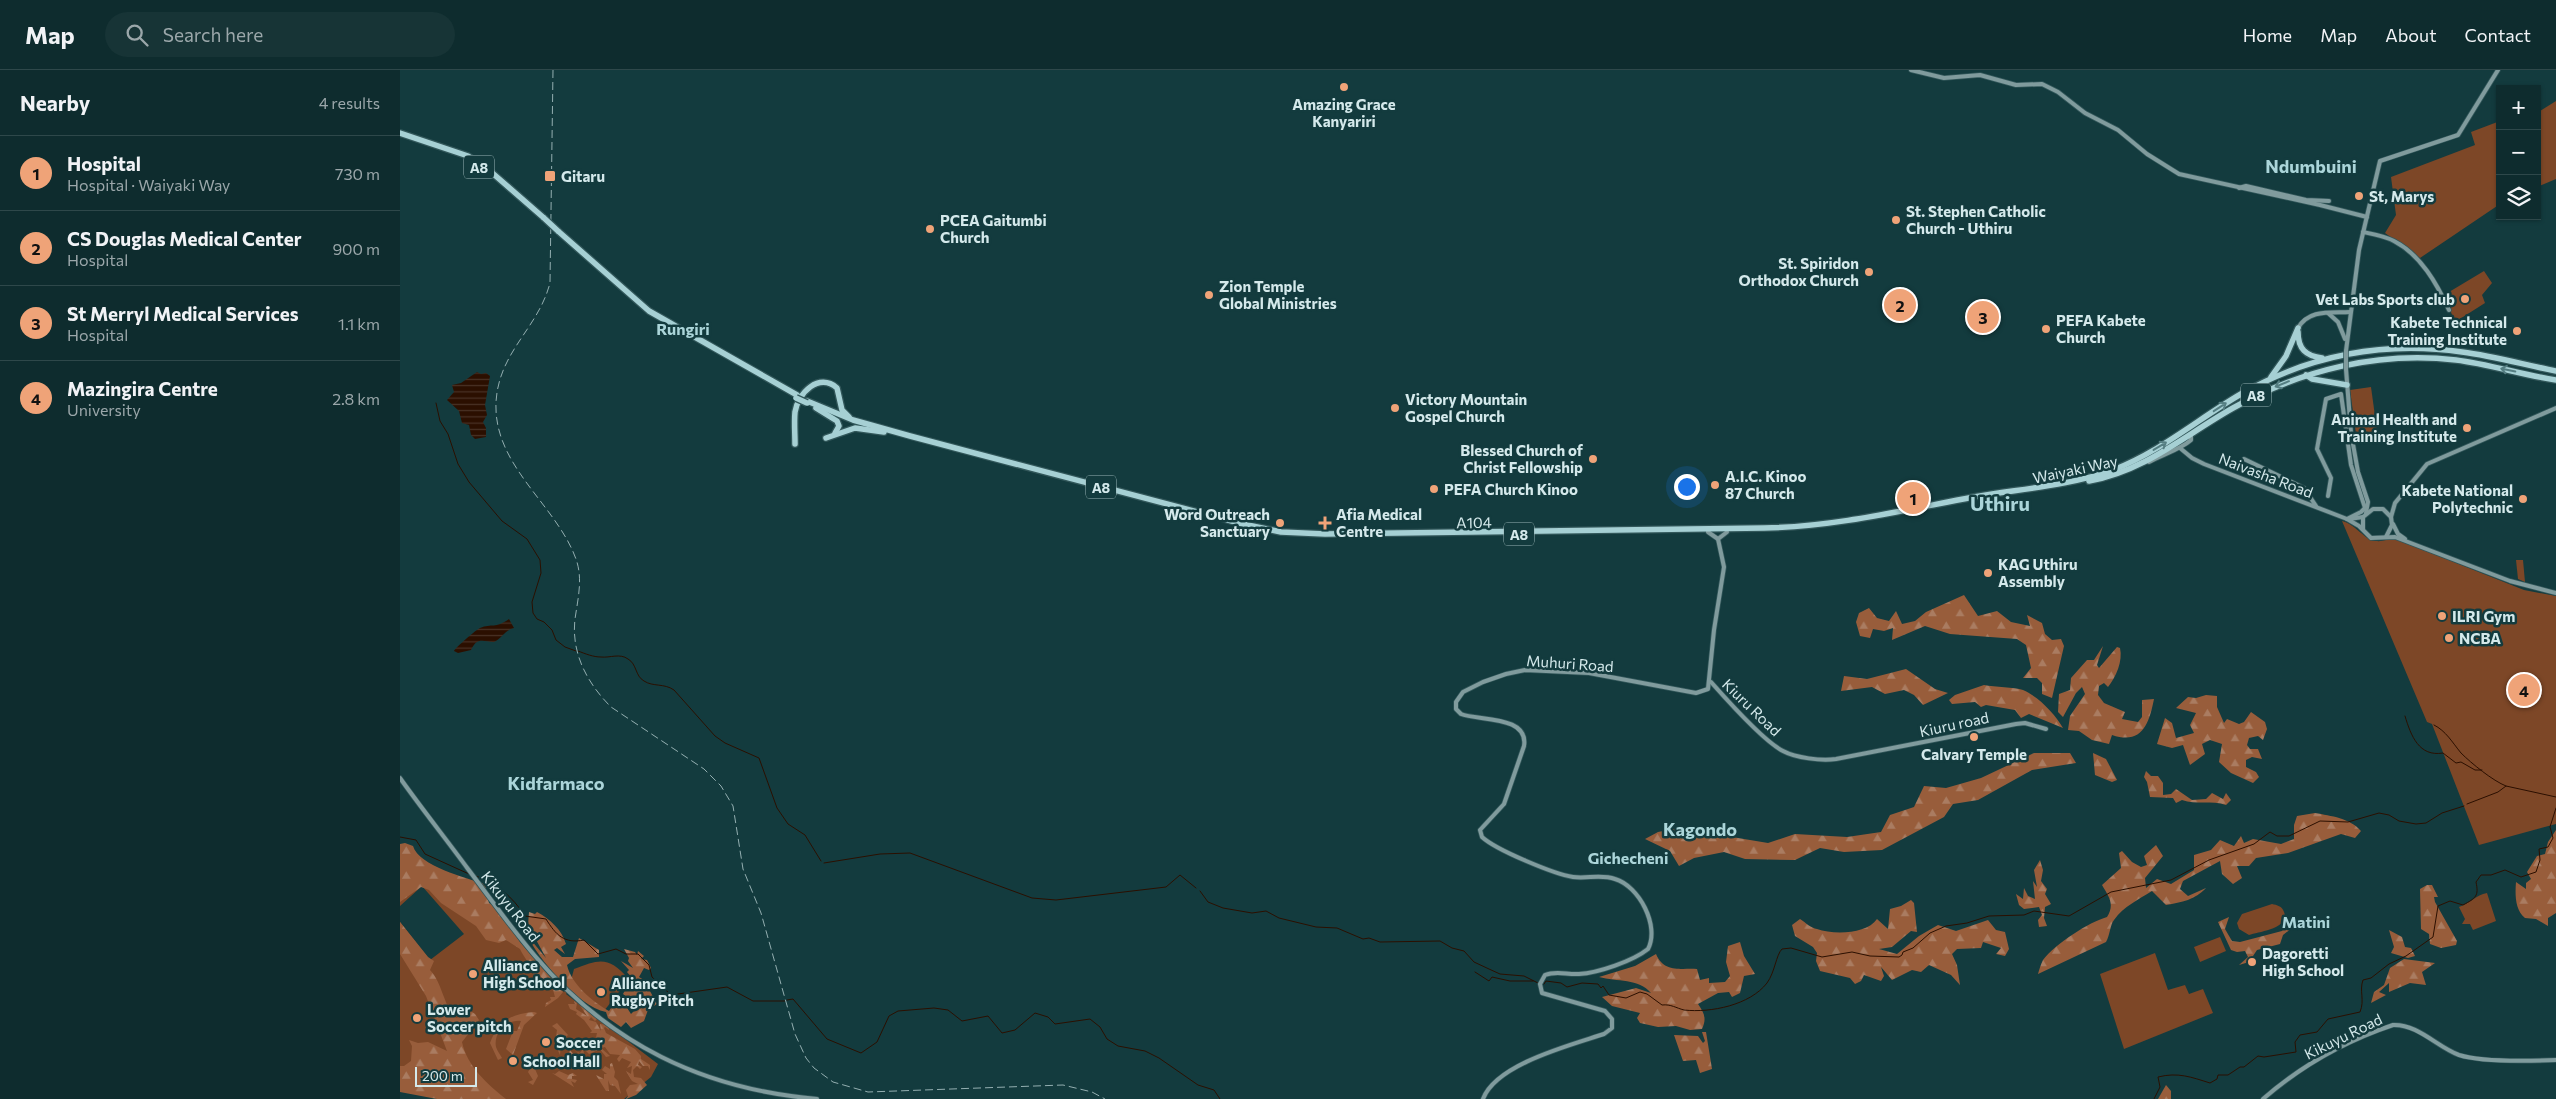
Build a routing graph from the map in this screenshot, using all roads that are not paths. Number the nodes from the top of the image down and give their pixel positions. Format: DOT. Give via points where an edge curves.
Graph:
graph roads {
  1 [pos="1911,70"];
  2 [pos="2498,70"];
  3 [pos="400,135"];
  4 [pos="2238,188"];
  5 [pos="2329,201"];
  6 [pos="2367,217"];
  7 [pos="2363,232"];
  8 [pos="2449,310"];
  9 [pos="2328,313"];
  10 [pos="2349,314"];
  11 [pos="2298,328"];
  12 [pos="2346,349"];
  13 [pos="2378,349"];
  14 [pos="2329,358"];
  15 [pos="2320,360"];
  16 [pos="2379,360"];
  17 [pos="2556,369"];
  18 [pos="2324,370"];
  19 [pos="2306,375"];
  20 [pos="2267,380"];
  21 [pos="2556,380"];
  22 [pos="2347,385"];
  23 [pos="840,394"];
  24 [pos="815,406"];
  25 [pos="2556,408"];
  26 [pos="853,420"];
  27 [pos="884,432"];
  28 [pos="833,434"];
  29 [pos="2191,435"];
  30 [pos="826,438"];
  31 [pos="795,444"];
  32 [pos="2180,448"];
  33 [pos="2145,459"];
  34 [pos="2244,459"];
  35 [pos="2129,470"];
  36 [pos="2358,472"];
  37 [pos="2353,473"];
  38 [pos="2304,488"];
  39 [pos="2328,496"];
  40 [pos="2298,500"];
  41 [pos="2368,502"];
  42 [pos="2395,503"];
  43 [pos="2316,506"];
  44 [pos="2380,508"];
  45 [pos="2365,515"];
  46 [pos="2391,517"];
  47 [pos="2346,519"];
  48 [pos="2393,524"];
  49 [pos="2363,529"];
  50 [pos="1665,531"];
  51 [pos="1708,532"];
  52 [pos="1727,532"];
  53 [pos="1382,534"];
  54 [pos="2386,537"];
  55 [pos="1718,539"];
  56 [pos="2413,544"];
  57 [pos="2556,593"];
  58 [pos="1710,682"];
  59 [pos="2046,729"];
  60 [pos="1866,753"];
  61 [pos="400,778"];
  62 [pos="2556,1060"];
  63 [pos="817,1099"];
  64 [pos="1483,1099"];
  65 [pos="2263,1099"];
  1 -- 4 [label="main road" via="1944,78 1980,75 2016,85 2046,86 2085,113 2118,130 2171,171"];
  2 -- 6 [label="main road" via="2461,133 2380,161"];
  3 -- 24 [label="highway, A8, bridge" via="474,164 544,220 643,311"];
  4 -- 5 [label="main road" via="2246,186 2306,200"];
  4 -- 6 [label="main road"];
  6 -- 7 [label="main road"];
  7 -- 8 [label="main road" via="2394,240 2416,258 2430,274"];
  7 -- 10 [label="main road"];
  9 -- 10 [label="main road"];
  9 -- 11 [label="main road" via="2307,316"];
  9 -- 12 [label="main road" via="2342,328"];
  10 -- 12 [label="main road"];
  11 -- 14 [label="highway" via="2298,342 2305,353"];
  11 -- 20 [label="highway" via="2286,356"];
  12 -- 22 [label="main road, bridge"];
  13 -- 14 [label="highway, A8"];
  13 -- 16 [label="highway"];
  13 -- 17 [label="highway, A8" via="2431,349"];
  14 -- 15 [label="highway, A8"];
  15 -- 18 [label="highway"];
  15 -- 20 [label="highway, A8"];
  16 -- 18 [label="highway, Waiyaki Way / A8"];
  21 -- 16 [label="highway, Waiyaki Way / A8, one-way" via="2457,360"];
  18 -- 19 [label="highway, Waiyaki Way / A8"];
  19 -- 22 [label="highway"];
  19 -- 29 [label="highway, Waiyaki Way / A8, one-way" via="2259,394"];
  33 -- 20 [label="highway, Waiyaki Way / A8, one-way" via="2229,401"];
  22 -- 36 [label="main road"];
  23 -- 24 [label="highway" via="834,406"];
  23 -- 26 [label="highway" via="842,410"];
  23 -- 31 [label="highway" via="834,385 825,382 808,388 796,408"];
  24 -- 26 [label="highway, A8"];
  24 -- 27 [label="highway, A8" via="830,415"];
  24 -- 28 [label="highway" via="837,421 839,426"];
  25 -- 42 [label="main road" via="2434,460 2421,469"];
  26 -- 53 [label="highway, A8" via="1265,529 1298,534"];
  27 -- 28 [label="highway" via="855,428"];
  27 -- 53 [label="highway, A8" via="1263,532 1295,536"];
  28 -- 30 [label="highway"];
  29 -- 32 [label="main road" via="2191,440"];
  29 -- 33 [label="highway, Waiyaki Way / A8"];
  32 -- 35 [label="main road"];
  32 -- 40 [label="main road, Naivasha Road" via="2204,464"];
  33 -- 35 [label="highway, Waiyaki Way / A8"];
  33 -- 50 [label="highway, Waiyaki Way / A8" via="2075,480 1814,525"];
  34 -- 38 [label="main road"];
  35 -- 52 [label="highway, Waiyaki Way / A8" via="2091,480 1827,527"];
  36 -- 37 [label="main road"];
  36 -- 41 [label="main road"];
  37 -- 39 [label="main road" via="2341,394 2326,399 2317,449 2331,478"];
  37 -- 47 [label="main road" via="2365,508"];
  38 -- 40 [label="main road"];
  38 -- 43 [label="main road"];
  40 -- 43 [label="main road, Naivasha Road"];
  41 -- 44 [label="main road"];
  41 -- 45 [label="main road"];
  42 -- 44 [label="main road"];
  42 -- 46 [label="main road"];
  43 -- 47 [label="main road, Naivasha Road"];
  44 -- 45 [label="main road"];
  44 -- 46 [label="main road"];
  45 -- 47 [label="main road"];
  45 -- 49 [label="main road"];
  46 -- 48 [label="main road"];
  47 -- 49 [label="main road, Naivasha Road"];
  48 -- 54 [label="main road"];
  48 -- 56 [label="main road" via="2398,534"];
  49 -- 54 [label="main road" via="2371,538"];
  50 -- 51 [label="highway, Waiyaki Way / A8"];
  50 -- 53 [label="highway, A8"];
  51 -- 52 [label="highway, Waiyaki Way / A8"];
  51 -- 55 [label="main road"];
  52 -- 55 [label="main road"];
  54 -- 56 [label="main road"];
  55 -- 58 [label="main road" via="1724,566 1712,644"];
  56 -- 57 [label="main road" via="2500,578"];
  58 -- 60 [label="main road, Kiuru Road" via="1770,742 1785,752 1832,760"];
  58 -- 64 [label="main road, Muhuri Road" via="1708,689 1696,693 1589,673 1525,670 1483,682 1463,692 1457,699 1456,709 1461,714 1500,720 1518,729 1524,738 1504,804 1482,825 1482,837 1510,853 1564,874 1617,879 1643,904 1651,931 1648,949 1632,957 1589,973 1554,972 1545,975 1540,984 1542,993 1600,1009 1610,1015 1612,1028 1604,1034 1525,1063 1491,1085"];
  59 -- 60 [label="main road, Kiuru road" via="2016,724"];
  61 -- 63 [label="main road, Kikuyu Road" via="535,956 581,1002 612,1026 654,1054 697,1073 759,1092"];
  62 -- 65 [label="main road, Kikuyu Road" via="2469,1057 2412,1029 2393,1025 2318,1059 2283,1081"];
}
